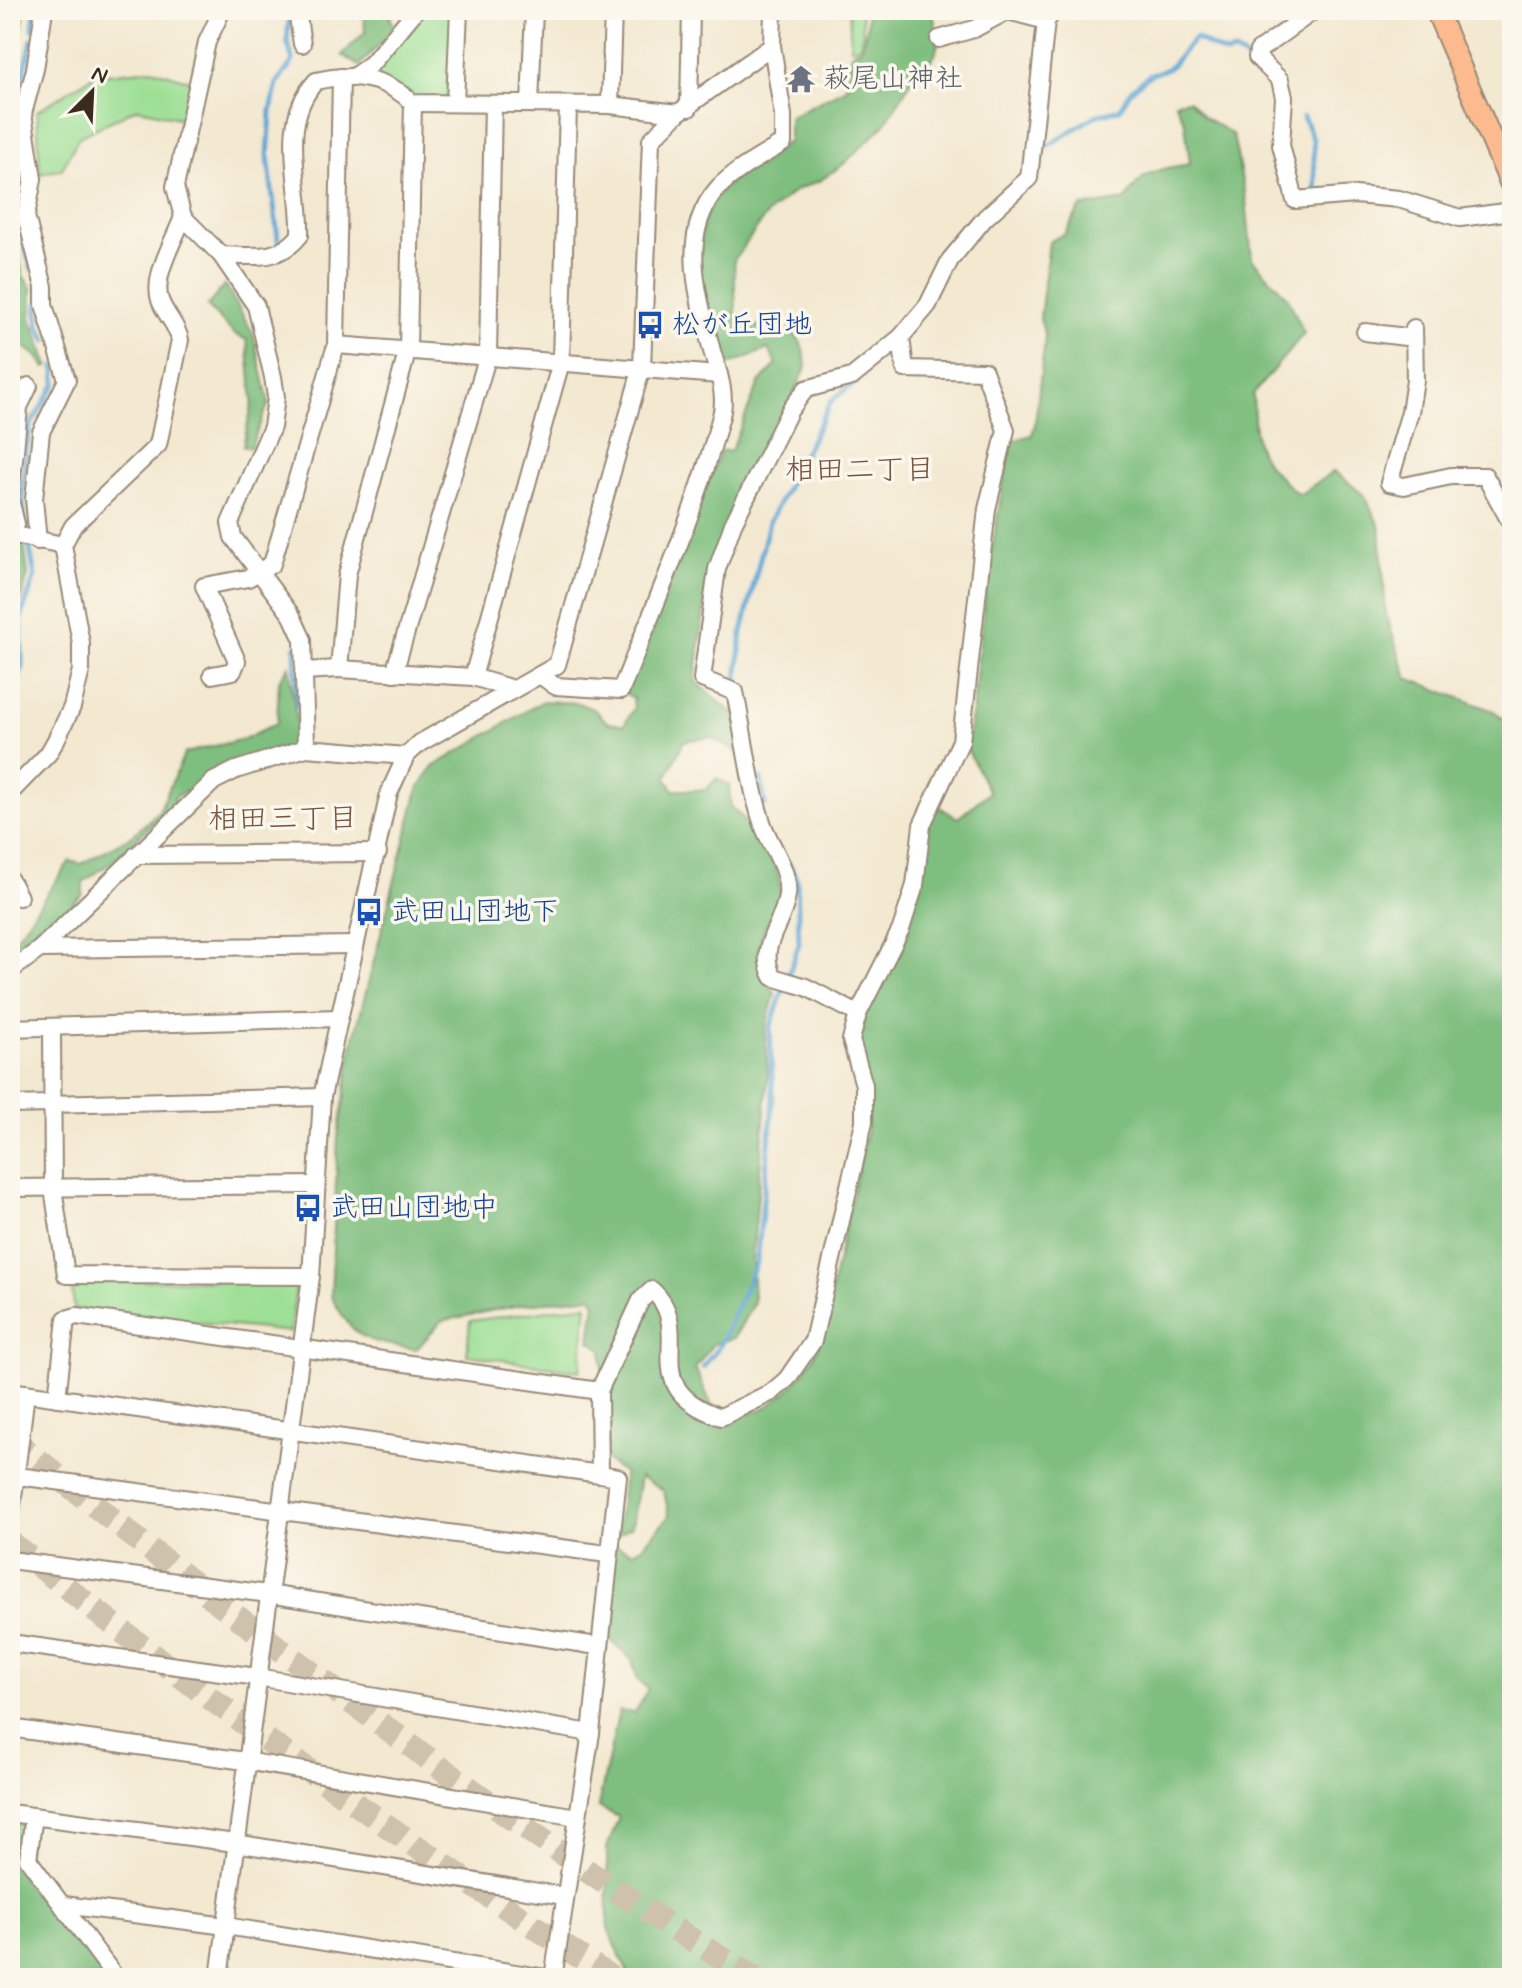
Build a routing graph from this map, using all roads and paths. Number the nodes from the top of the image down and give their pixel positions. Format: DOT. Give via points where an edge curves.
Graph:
graph roads {
  1 [pos="44,10"];
  2 [pos="222,10"];
  3 [pos="297,10"];
  4 [pos="416,10"];
  5 [pos="459,10"];
  6 [pos="534,10"];
  7 [pos="613,10"];
  8 [pos="691,10"];
  9 [pos="773,10"];
  10 [pos="1009,10"];
  11 [pos="1315,10"];
  12 [pos="1436,10"];
  13 [pos="1051,16"];
  14 [pos="939,39"];
  15 [pos="302,44"];
  16 [pos="772,46"];
  17 [pos="347,77"];
  18 [pos="413,103"];
  19 [pos="455,103"];
  20 [pos="493,104"];
  21 [pos="530,104"];
  22 [pos="610,105"];
  23 [pos="568,106"];
  24 [pos="646,108"];
  25 [pos="684,110"];
  26 [pos="651,140"];
  27 [pos="1512,187"];
  28 [pos="1512,211"];
  29 [pos="183,217"];
  30 [pos="221,255"];
  31 [pos="1365,332"];
  32 [pos="901,337"];
  33 [pos="336,345"];
  34 [pos="408,349"];
  35 [pos="488,355"];
  36 [pos="561,362"];
  37 [pos="642,367"];
  38 [pos="719,375"];
  39 [pos="29,386"];
  40 [pos="12,445"];
  41 [pos="10,497"];
  42 [pos="1512,525"];
  43 [pos="10,531"];
  44 [pos="38,541"];
  45 [pos="63,545"];
  46 [pos="260,572"];
  47 [pos="339,669"];
  48 [pos="303,671"];
  49 [pos="394,673"];
  50 [pos="212,675"];
  51 [pos="540,675"];
  52 [pos="473,677"];
  53 [pos="513,689"];
  54 [pos="306,748"];
  55 [pos="406,756"];
  56 [pos="10,793"];
  57 [pos="378,853"];
  58 [pos="136,855"];
  59 [pos="10,880"];
  60 [pos="19,897"];
  61 [pos="355,945"];
  62 [pos="40,949"];
  63 [pos="10,971"];
  64 [pos="858,1014"];
  65 [pos="338,1018"];
  66 [pos="10,1028"];
  67 [pos="52,1029"];
  68 [pos="322,1097"];
  69 [pos="10,1105"];
  70 [pos="55,1105"];
  71 [pos="316,1185"];
  72 [pos="10,1188"];
  73 [pos="53,1188"];
  74 [pos="311,1276"];
  75 [pos="301,1347"];
  76 [pos="599,1391"];
  77 [pos="18,1392"];
  78 [pos="57,1398"];
  79 [pos="289,1432"];
  80 [pos="600,1474"];
  81 [pos="13,1476"];
  82 [pos="279,1511"];
  83 [pos="10,1521"];
  84 [pos="607,1554"];
  85 [pos="10,1560"];
  86 [pos="268,1594"];
  87 [pos="10,1643"];
  88 [pos="597,1646"];
  89 [pos="257,1677"];
  90 [pos="10,1728"];
  91 [pos="591,1733"];
  92 [pos="245,1761"];
  93 [pos="10,1813"];
  94 [pos="34,1816"];
  95 [pos="577,1817"];
  96 [pos="235,1843"];
  97 [pos="564,1896"];
  98 [pos="64,1905"];
  99 [pos="226,1926"];
  100 [pos="503,1974"];
  101 [pos="116,1978"];
  102 [pos="219,1978"];
  103 [pos="546,1978"];
  104 [pos="553,1978"];
  1 -- 44 [label="street" via="23,114 33,179 26,216 44,305 67,380 41,432 34,499"];
  2 -- 29 [label="street" via="207,42 178,164 175,187"];
  3 -- 15 [label="street"];
  4 -- 17 [label="street" via="372,63"];
  5 -- 19 [label="street"];
  6 -- 21 [label="street"];
  7 -- 22 [label="street"];
  8 -- 25 [label="street"];
  9 -- 16 [label="street"];
  10 -- 13 [label="street"];
  10 -- 14 [label="street" via="974,29"];
  11 -- 28 [label="street" via="1258,51 1257,57 1280,80 1281,145 1295,200 1355,195 1399,199 1460,218"];
  12 -- 27 [label="main road"];
  13 -- 32 [label="street" via="1029,178 950,260 928,305"];
  16 -- 25 [label="street"];
  16 -- 38 [label="street" via="783,143 716,190 696,240 695,286"];
  17 -- 18 [label="street" via="378,80"];
  17 -- 30 [label="street" via="316,81 297,111 293,138 300,235 289,250 277,255"];
  17 -- 33 [label="street"];
  18 -- 19 [label="street"];
  18 -- 34 [label="street"];
  19 -- 20 [label="street"];
  20 -- 21 [label="street"];
  20 -- 35 [label="street"];
  21 -- 23 [label="street"];
  22 -- 23 [label="street"];
  22 -- 24 [label="street"];
  23 -- 36 [label="street"];
  24 -- 25 [label="street"];
  24 -- 26 [label="street"];
  25 -- 26 [label="street"];
  26 -- 37 [label="street"];
  29 -- 30 [label="street"];
  29 -- 45 [label="street" via="158,285 160,302 180,340 158,445 73,526"];
  30 -- 46 [label="street" via="256,306 276,397 272,427 230,523 233,537"];
  31 -- 42 [label="street" via="1414,333 1410,412 1389,483 1404,486 1451,476 1485,476"];
  32 -- 64 [label="street" via="905,369 984,371 1006,430 987,509 961,741 922,825 915,885 901,929"];
  32 -- 64 [label="street" via="852,377 806,389 790,410 733,524 717,569 702,679 735,692 763,825 783,869 787,895 769,938 769,970 773,977 806,987"];
  33 -- 34 [label="street"];
  33 -- 46 [label="street" via="272,564"];
  34 -- 35 [label="street"];
  34 -- 47 [label="street" via="347,575"];
  35 -- 36 [label="street"];
  35 -- 49 [label="street"];
  36 -- 37 [label="street"];
  36 -- 52 [label="street"];
  37 -- 38 [label="street"];
  37 -- 51 [label="street" via="557,665"];
  38 -- 51 [label="street" via="722,413 677,549 621,690 555,686"];
  39 -- 40 [label="street"];
  40 -- 41 [label="street"];
  41 -- 43 [label="street" via="16,524"];
  43 -- 44 [label="street"];
  44 -- 45 [label="street"];
  45 -- 56 [label="street" via="81,670 72,707 48,754"];
  46 -- 48 [label="street" via="303,640"];
  46 -- 50 [label="street" via="204,586 237,661 233,671"];
  47 -- 48 [label="street"];
  47 -- 49 [label="street"];
  48 -- 54 [label="street"];
  49 -- 52 [label="street"];
  51 -- 53 [label="street"];
  52 -- 53 [label="street"];
  53 -- 55 [label="street"];
  54 -- 55 [label="street"];
  54 -- 58 [label="street" via="214,781"];
  55 -- 57 [label="street" via="389,793"];
  57 -- 58 [label="street"];
  57 -- 61 [label="street"];
  58 -- 62 [label="street"];
  59 -- 60 [label="street"];
  61 -- 62 [label="street"];
  61 -- 65 [label="street"];
  62 -- 63 [label="street"];
  64 -- 76 [label="street" via="851,1040 864,1085 864,1122 813,1341 803,1358 780,1386 751,1404 721,1417 700,1410 672,1384 666,1307 652,1290 641,1300"];
  65 -- 67 [label="street"];
  65 -- 68 [label="street"];
  66 -- 67 [label="street"];
  67 -- 70 [label="street"];
  68 -- 70 [label="street"];
  68 -- 71 [label="street"];
  69 -- 70 [label="street"];
  70 -- 73 [label="street"];
  71 -- 73 [label="street"];
  71 -- 74 [label="street"];
  72 -- 73 [label="street"];
  73 -- 74 [label="street" via="66,1275"];
  74 -- 75 [label="street"];
  75 -- 76 [label="street"];
  75 -- 78 [label="street" via="77,1316 66,1319"];
  75 -- 79 [label="street"];
  76 -- 80 [label="street"];
  77 -- 78 [label="street"];
  77 -- 81 [label="street"];
  78 -- 79 [label="street"];
  79 -- 80 [label="street"];
  79 -- 82 [label="street"];
  80 -- 84 [label="street" via="618,1477"];
  81 -- 82 [label="street"];
  81 -- 83 [label="street"];
  82 -- 84 [label="street"];
  82 -- 86 [label="street"];
  84 -- 88 [label="street"];
  85 -- 86 [label="street"];
  86 -- 88 [label="street"];
  86 -- 89 [label="street"];
  87 -- 89 [label="street"];
  88 -- 91 [label="street"];
  89 -- 91 [label="street"];
  89 -- 92 [label="street"];
  90 -- 92 [label="street"];
  91 -- 95 [label="street"];
  92 -- 95 [label="street"];
  92 -- 96 [label="street"];
  93 -- 94 [label="street"];
  94 -- 96 [label="street"];
  94 -- 98 [label="street" via="28,1859"];
  95 -- 97 [label="street"];
  96 -- 97 [label="street"];
  96 -- 99 [label="street"];
  97 -- 104 [label="street"];
  98 -- 99 [label="street"];
  98 -- 101 [label="street"];
  99 -- 100 [label="street"];
  99 -- 102 [label="street"];
  100 -- 103 [label="street"];
}
